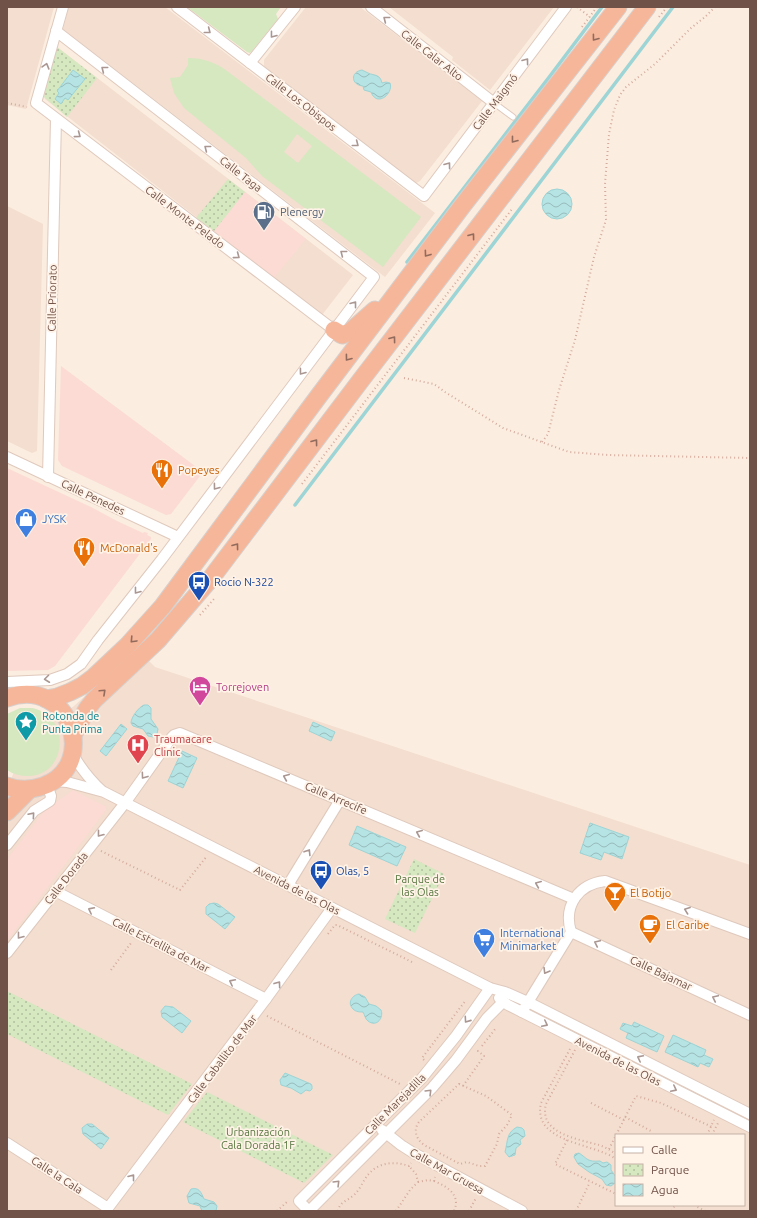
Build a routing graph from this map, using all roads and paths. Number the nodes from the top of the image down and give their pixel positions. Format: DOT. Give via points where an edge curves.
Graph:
graph roads {
  1 [pos="62,7"];
  2 [pos="177,7"];
  3 [pos="295,7"];
  4 [pos="371,7"];
  5 [pos="566,7"];
  6 [pos="577,7"];
  7 [pos="618,7"];
  8 [pos="648,7"];
  9 [pos="715,7"];
  10 [pos="590,17"];
  11 [pos="56,31"];
  12 [pos="250,63"];
  13 [pos="7,103"];
  14 [pos="36,103"];
  15 [pos="494,103"];
  16 [pos="513,117"];
  17 [pos="56,119"];
  18 [pos="424,196"];
  19 [pos="413,272"];
  20 [pos="334,330"];
  21 [pos="404,378"];
  22 [pos="542,442"];
  23 [pos="7,458"];
  24 [pos="750,458"];
  25 [pos="48,477"];
  26 [pos="178,537"];
  27 [pos="7,682"];
  28 [pos="7,698"];
  29 [pos="46,699"];
  30 [pos="73,735"];
  31 [pos="72,753"];
  32 [pos="50,783"];
  33 [pos="7,786"];
  34 [pos="29,790"];
  35 [pos="104,792"];
  36 [pos="340,800"];
  37 [pos="125,803"];
  38 [pos="7,812"];
  39 [pos="7,845"];
  40 [pos="214,848"];
  41 [pos="98,849"];
  42 [pos="288,885"];
  43 [pos="55,891"];
  44 [pos="574,899"];
  45 [pos="332,908"];
  46 [pos="571,932"];
  47 [pos="750,934"];
  48 [pos="324,940"];
  49 [pos="131,943"];
  50 [pos="7,953"];
  51 [pos="413,963"];
  52 [pos="111,970"];
  53 [pos="490,988"];
  54 [pos="468,998"];
  55 [pos="266,999"];
  56 [pos="503,1002"];
  57 [pos="528,1002"];
  58 [pos="522,1012"];
  59 [pos="265,1015"];
  60 [pos="750,1015"];
  61 [pos="496,1028"];
  62 [pos="570,1048"];
  63 [pos="575,1050"];
  64 [pos="428,1063"];
  65 [pos="404,1085"];
  66 [pos="463,1086"];
  67 [pos="591,1103"];
  68 [pos="750,1114"];
  69 [pos="624,1119"];
  70 [pos="715,1120"];
  71 [pos="719,1122"];
  72 [pos="376,1124"];
  73 [pos="712,1127"];
  74 [pos="750,1127"];
  75 [pos="651,1130"];
  76 [pos="387,1134"];
  77 [pos="616,1134"];
  78 [pos="708,1134"];
  79 [pos="713,1134"];
  80 [pos="615,1136"];
  81 [pos="567,1140"];
  82 [pos="7,1142"];
  83 [pos="608,1149"];
  84 [pos="615,1153"];
  85 [pos="615,1158"];
  86 [pos="411,1163"];
  87 [pos="409,1166"];
  88 [pos="436,1176"];
  89 [pos="434,1181"];
  90 [pos="418,1182"];
  91 [pos="590,1182"];
  92 [pos="615,1194"];
  93 [pos="696,1206"];
  94 [pos="108,1208"];
  95 [pos="338,1211"];
  96 [pos="396,1211"];
  97 [pos="454,1211"];
  98 [pos="522,1211"];
  99 [pos="576,1211"];
  100 [pos="706,1211"];
  1 -- 11 [label="street"];
  2 -- 12 [label="street, Calle Los Obispos, one-way"];
  3 -- 12 [label="street, one-way"];
  15 -- 4 [label="street, Calle Calar Alto, one-way"];
  15 -- 5 [label="street, Calle Maigmó, one-way"];
  6 -- 10 [label="path"];
  7 -- 19 [label="highway, one-way"];
  30 -- 8 [label="highway, one-way" via="94,700 158,640 212,577"];
  9 -- 22 [label="path" via="655,64 626,87 614,110 609,134 605,184 606,220 594,257 574,346 548,434"];
  14 -- 11 [label="street, one-way"];
  20 -- 11 [label="street, Calle Taga, one-way" via="374,277"];
  12 -- 18 [label="street, Calle Los Obispos, one-way"];
  13 -- 14 [label="path" via="26,107"];
  14 -- 17 [label="street, Calle Monte Pelado"];
  15 -- 16 [label="lane"];
  18 -- 15 [label="street, Calle Maigmó, one-way"];
  17 -- 20 [label="street, Calle Monte Pelado, one-way"];
  17 -- 25 [label="street, Calle Priorato"];
  19 -- 20 [label="highway" via="350,332 342,335"];
  19 -- 29 [label="highway, one-way" via="163,606 127,646 94,677 70,692"];
  20 -- 26 [label="street, one-way"];
  21 -- 22 [label="path" via="434,384 503,428"];
  22 -- 24 [label="path" via="569,452"];
  23 -- 25 [label="street, Calle Penedes"];
  25 -- 26 [label="street, Calle Penedes"];
  26 -- 27 [label="street, one-way" via="81,664 67,674 50,680"];
  28 -- 29 [label="highway" via="25,694"];
  29 -- 30 [label="highway" via="54,703 64,714"];
  30 -- 31 [label="highway"];
  31 -- 32 [label="highway" via="65,768"];
  31 -- 35 [label="street, Avenida de las Olas" via="94,784"];
  32 -- 34 [label="highway"];
  32 -- 35 [label="street, Avenida de las Olas" via="67,782"];
  39 -- 32 [label="street, one-way" via="34,811 50,801"];
  33 -- 34 [label="highway"];
  34 -- 38 [label="highway"];
  35 -- 37 [label="street, Avenida de las Olas"];
  36 -- 37 [label="street, Calle Arrecife, one-way" via="180,733 172,737"];
  42 -- 36 [label="street, one-way"];
  44 -- 36 [label="street, Calle Arrecife, one-way"];
  37 -- 40 [label="street, Avenida de las Olas"];
  37 -- 43 [label="street, Calle Dorada, one-way"];
  40 -- 41 [label="path" via="180,890"];
  40 -- 42 [label="street, Avenida de las Olas"];
  42 -- 45 [label="street, Avenida de las Olas"];
  43 -- 50 [label="street, Calle Dorada, one-way"];
  55 -- 43 [label="street, Calle Estrellita de Mar, one-way"];
  44 -- 46 [label="street" via="569,912"];
  47 -- 44 [label="street, one-way" via="606,881 591,884"];
  45 -- 53 [label="street, Avenida de las Olas"];
  55 -- 45 [label="street, Calle Caballito de Mar, one-way"];
  46 -- 57 [label="street, one-way"];
  60 -- 46 [label="street, Calle Bajamar, one-way"];
  48 -- 51 [label="path" via="337,925"];
  49 -- 52 [label="path"];
  53 -- 56 [label="street, Avenida de las Olas"];
  53 -- 57 [label="street, Avenida de las Olas"];
  53 -- 72 [label="street, Calle Marejadilla, one-way" via="437,1061"];
  54 -- 64 [label="path" via="422,1058"];
  94 -- 55 [label="street, Calle Caballito de Mar, one-way"];
  56 -- 58 [label="street, Avenida de las Olas"];
  76 -- 56 [label="street, Calle Marejadilla, one-way" via="432,1088 486,1018"];
  57 -- 58 [label="street"];
  68 -- 57 [label="street, Avenida de las Olas, one-way"];
  58 -- 74 [label="street, Avenida de las Olas, one-way"];
  59 -- 65 [label="path"];
  61 -- 66 [label="path" via="478,1051 484,1056"];
  62 -- 81 [label="path" via="540,1109 541,1119 548,1129"];
  63 -- 83 [label="path" via="546,1104 545,1118 554,1129"];
  66 -- 66 [label="path" via="486,1096 512,1115 499,1134 497,1144 485,1166 468,1162 460,1164 424,1145 416,1136 419,1122 459,1084"];
  67 -- 69 [label="path"];
  69 -- 73 [label="path" via="636,1096 661,1103"];
  69 -- 75 [label="path"];
  69 -- 77 [label="path"];
  70 -- 73 [label="path"];
  71 -- 79 [label="path"];
  72 -- 76 [label="street, Calle Mar Gruesa"];
  72 -- 76 [label="street, Calle Marejadilla, one-way" via="299,1201 309,1211"];
  73 -- 78 [label="path"];
  76 -- 98 [label="street, Calle Mar Gruesa" via="412,1152"];
  80 -- 83 [label="path"];
  81 -- 85 [label="path" via="598,1149"];
  81 -- 91 [label="path" via="554,1164"];
  82 -- 94 [label="street, Calle la Cala"];
  83 -- 84 [label="path"];
  86 -- 87 [label="path"];
  87 -- 90 [label="path" via="416,1174"];
  87 -- 95 [label="path" via="396,1163 375,1168 354,1195 340,1204"];
  88 -- 89 [label="path"];
  89 -- 90 [label="path"];
  89 -- 97 [label="path" via="448,1188 456,1198 457,1205"];
  90 -- 96 [label="path"];
  91 -- 92 [label="path"];
  91 -- 99 [label="path"];
  93 -- 100 [label="path"];
}
